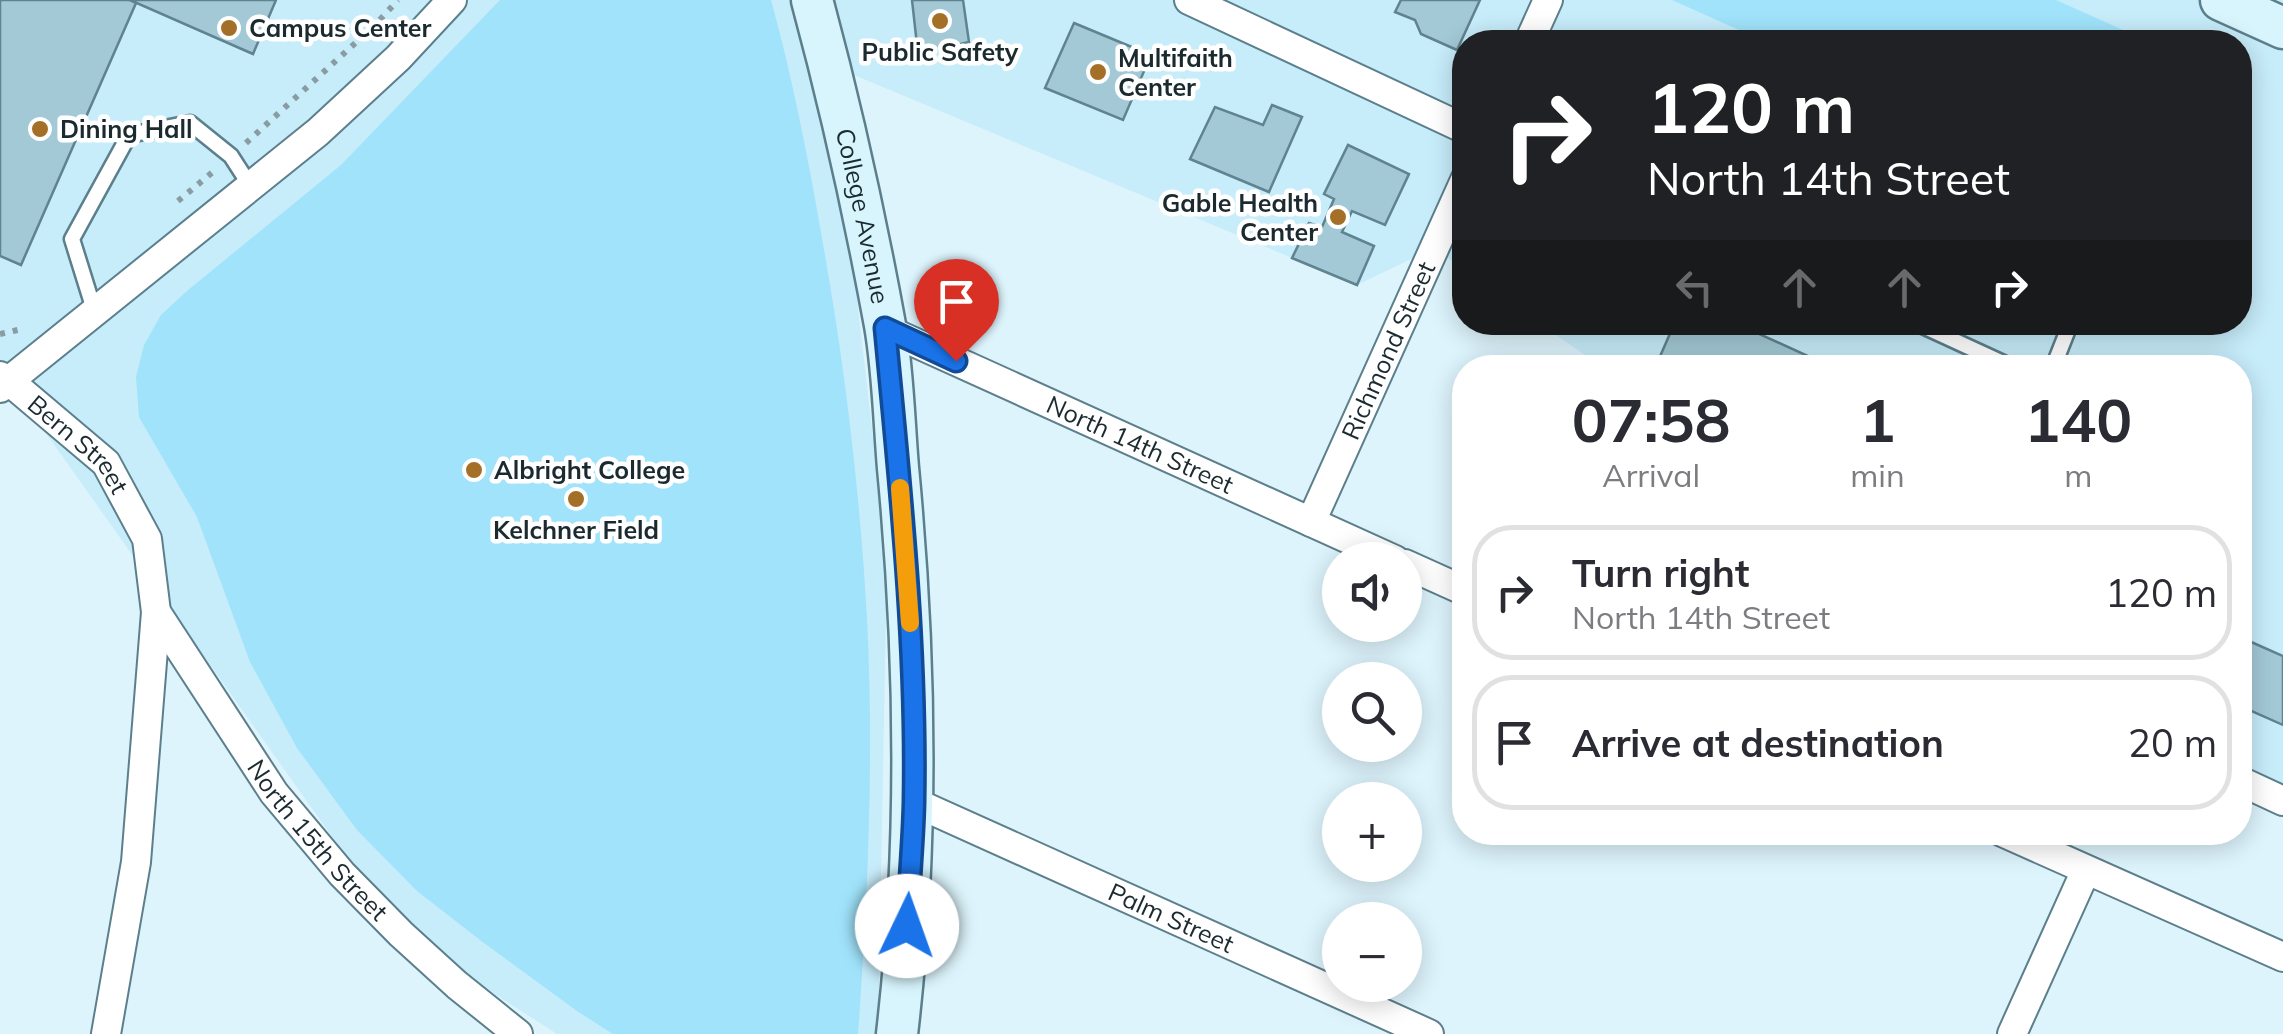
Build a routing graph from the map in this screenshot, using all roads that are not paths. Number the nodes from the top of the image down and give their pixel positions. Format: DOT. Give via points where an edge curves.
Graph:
graph roads {
  1 [pos="452,0"];
  2 [pos="812,0"];
  3 [pos="1189,0"];
  4 [pos="1548,0"];
  5 [pos="2221,0"];
  6 [pos="2283,28"];
  7 [pos="1534,30"];
  8 [pos="1452,123"];
  9 [pos="251,187"];
  10 [pos="1452,209"];
  11 [pos="94,314"];
  12 [pos="885,328"];
  13 [pos="1942,335"];
  14 [pos="1986,355"];
  15 [pos="3,382"];
  16 [pos="1311,522"];
  17 [pos="1356,542"];
  18 [pos="1422,572"];
  19 [pos="1452,585"];
  20 [pos="156,612"];
  21 [pos="2252,787"];
  22 [pos="2283,801"];
  23 [pos="914,802"];
  24 [pos="2031,845"];
  25 [pos="2086,870"];
  26 [pos="2283,958"];
  27 [pos="106,1034"];
  28 [pos="518,1034"];
  29 [pos="898,1034"];
  30 [pos="1429,1034"];
  31 [pos="2012,1034"];
  1 -- 9 [label="street, Bern Street" via="398,58"];
  2 -- 12 [label="street, College Avenue"];
  3 -- 8 [label="street"];
  4 -- 7 [label="street"];
  5 -- 6 [label="street"];
  9 -- 11 [label="street, Bern Street"];
  9 -- 11 [label="lane" via="231,156 190,123 129,136 72,239"];
  10 -- 16 [label="street, Richmond Street"];
  11 -- 15 [label="street, Bern Street"];
  12 -- 16 [label="street, North 14th Street"];
  12 -- 23 [label="street, College Avenue" via="910,623"];
  13 -- 14 [label="lane"];
  15 -- 20 [label="street, Bern Street" via="106,463 147,539"];
  16 -- 17 [label="street, North 14th Street"];
  18 -- 19 [label="street"];
  20 -- 27 [label="street, Bern Street" via="136,862"];
  20 -- 28 [label="street, North 15th Street" via="274,793 342,874"];
  21 -- 22 [label="street"];
  23 -- 29 [label="street, College Avenue"];
  23 -- 30 [label="street, Palm Street"];
  24 -- 25 [label="street"];
  25 -- 26 [label="street"];
  25 -- 31 [label="street"];
}
